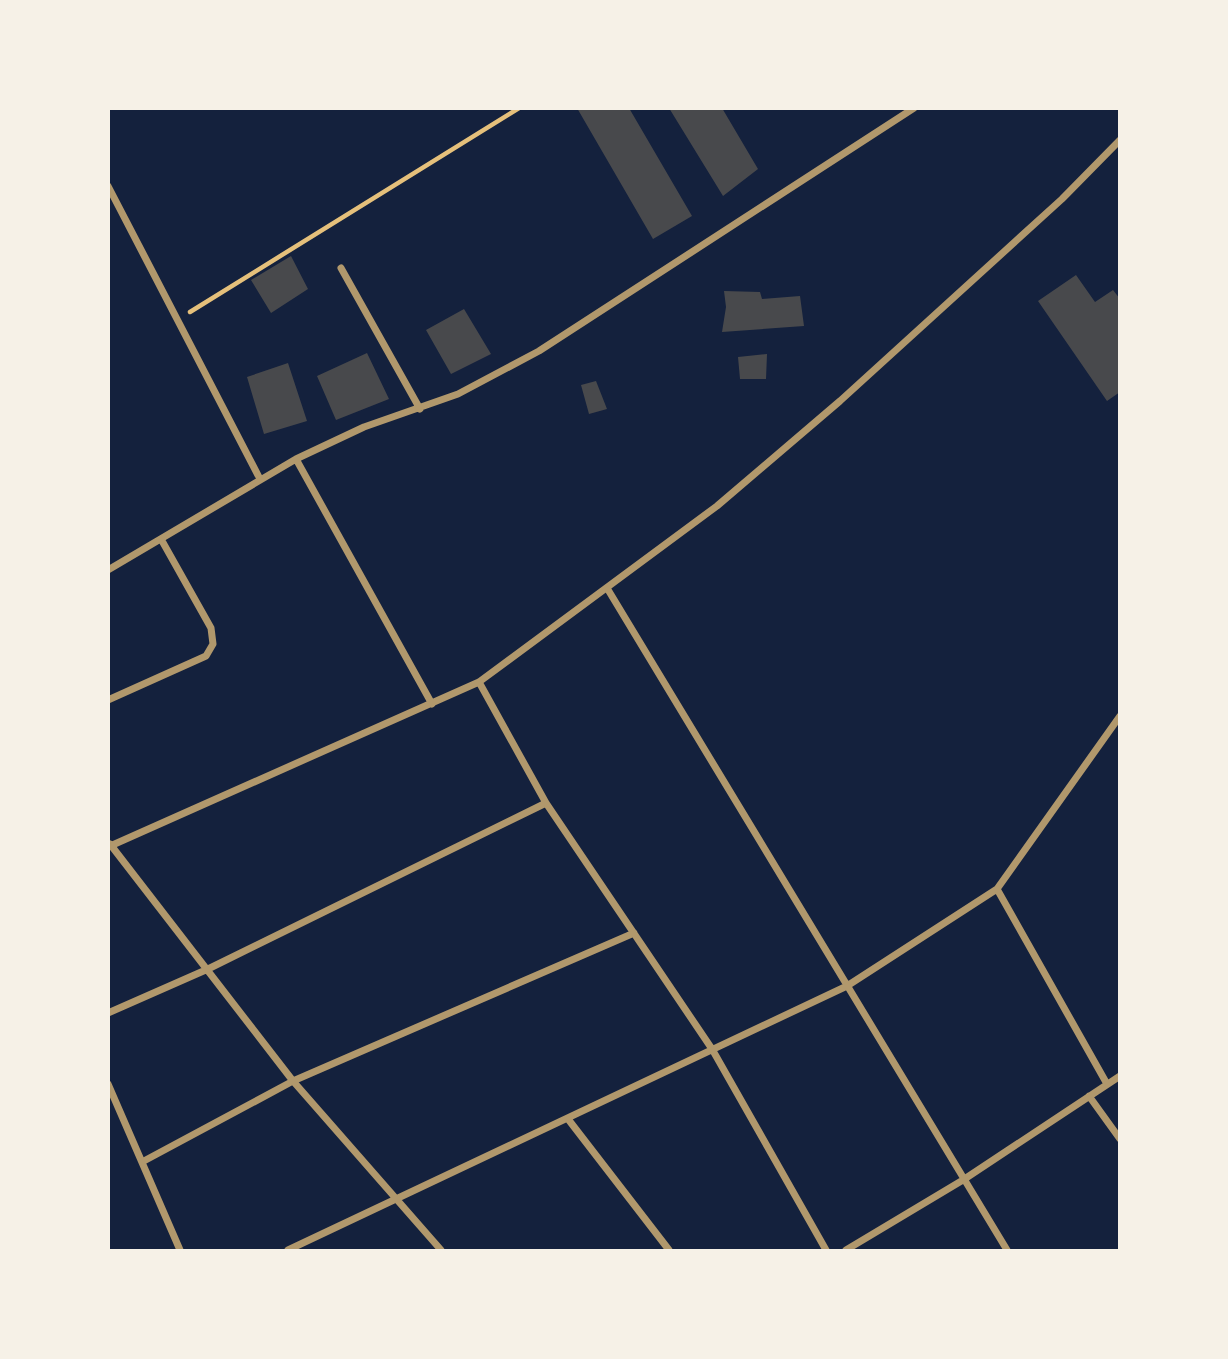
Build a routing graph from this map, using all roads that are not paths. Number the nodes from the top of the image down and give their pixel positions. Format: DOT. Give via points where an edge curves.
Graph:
graph roads {
  1 [pos="914,108"];
  2 [pos="1119,139"];
  3 [pos="108,186"];
  4 [pos="341,268"];
  5 [pos="421,409"];
  6 [pos="296,459"];
  7 [pos="260,479"];
  8 [pos="161,539"];
  9 [pos="108,570"];
  10 [pos="607,588"];
  11 [pos="479,682"];
  12 [pos="108,700"];
  13 [pos="432,704"];
  14 [pos="1119,716"];
  15 [pos="546,803"];
  16 [pos="110,845"];
  17 [pos="997,889"];
  18 [pos="634,933"];
  19 [pos="208,969"];
  20 [pos="847,986"];
  21 [pos="108,1013"];
  22 [pos="712,1049"];
  23 [pos="1119,1076"];
  24 [pos="293,1081"];
  25 [pos="108,1084"];
  26 [pos="1107,1084"];
  27 [pos="1089,1096"];
  28 [pos="568,1119"];
  29 [pos="1119,1139"];
  30 [pos="142,1162"];
  31 [pos="963,1180"];
  32 [pos="395,1199"];
  33 [pos="298,1248"];
  34 [pos="180,1251"];
  35 [pos="288,1251"];
  36 [pos="441,1251"];
  37 [pos="669,1251"];
  38 [pos="826,1251"];
  39 [pos="846,1251"];
  40 [pos="1007,1251"];
  1 -- 5 [label="street" via="539,351"];
  2 -- 10 [label="street" via="1062,200 841,401 717,506"];
  3 -- 7 [label="street"];
  4 -- 5 [label="street"];
  5 -- 6 [label="street" via="364,427"];
  6 -- 7 [label="street"];
  6 -- 13 [label="street"];
  7 -- 8 [label="street"];
  8 -- 9 [label="street"];
  8 -- 12 [label="street" via="211,628 213,644 206,656"];
  10 -- 11 [label="street"];
  10 -- 20 [label="street"];
  11 -- 13 [label="street"];
  11 -- 15 [label="street"];
  13 -- 16 [label="street"];
  14 -- 17 [label="street"];
  15 -- 18 [label="street"];
  15 -- 19 [label="street"];
  16 -- 19 [label="street"];
  17 -- 20 [label="street"];
  17 -- 26 [label="street"];
  18 -- 22 [label="street"];
  18 -- 24 [label="street"];
  19 -- 21 [label="street"];
  19 -- 24 [label="street"];
  20 -- 22 [label="street"];
  20 -- 31 [label="street"];
  22 -- 28 [label="street"];
  22 -- 38 [label="street"];
  23 -- 26 [label="street"];
  24 -- 30 [label="street"];
  24 -- 32 [label="street"];
  25 -- 30 [label="street"];
  26 -- 27 [label="street"];
  27 -- 29 [label="street"];
  27 -- 31 [label="street"];
  28 -- 32 [label="street"];
  28 -- 37 [label="street"];
  30 -- 34 [label="street"];
  31 -- 39 [label="street"];
  31 -- 40 [label="street"];
  32 -- 33 [label="street"];
  32 -- 36 [label="street"];
  33 -- 35 [label="street"];
}
